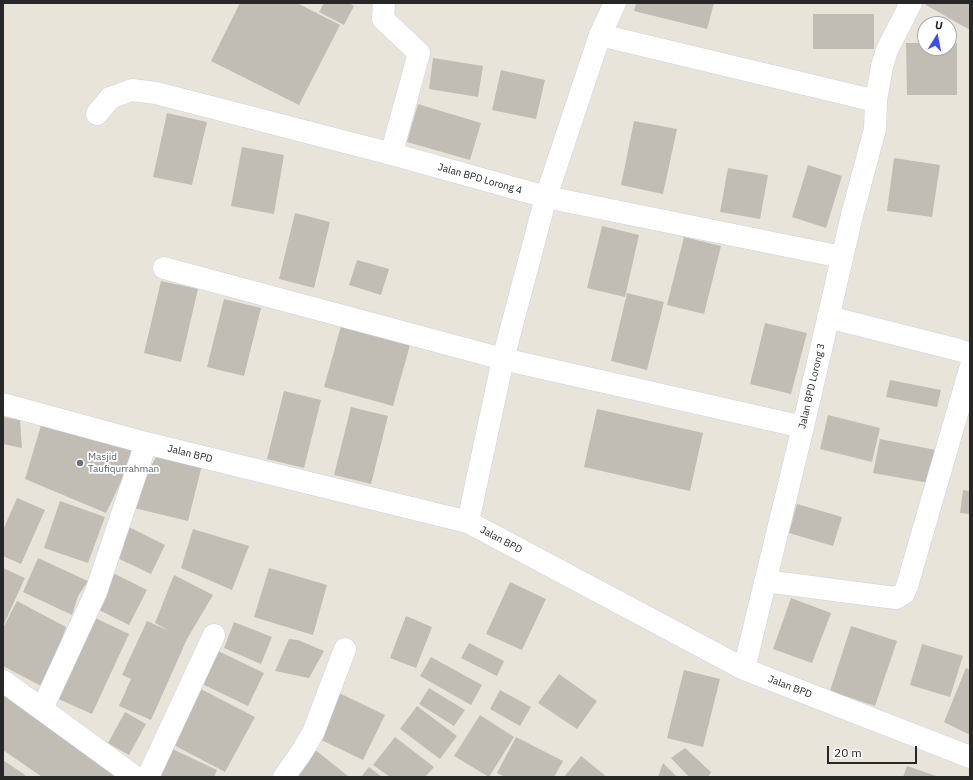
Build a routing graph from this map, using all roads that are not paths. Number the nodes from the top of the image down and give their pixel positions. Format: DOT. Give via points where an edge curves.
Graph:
graph roads {
  1 [pos="384,3"];
  2 [pos="615,3"];
  3 [pos="911,3"];
  4 [pos="600,35"];
  5 [pos="876,101"];
  6 [pos="97,114"];
  7 [pos="393,148"];
  8 [pos="546,197"];
  9 [pos="842,257"];
  10 [pos="164,268"];
  11 [pos="828,317"];
  12 [pos="970,357"];
  13 [pos="503,359"];
  14 [pos="970,369"];
  15 [pos="3,404"];
  16 [pos="803,427"];
  17 [pos="146,443"];
  18 [pos="468,522"];
  19 [pos="766,581"];
  20 [pos="214,635"];
  21 [pos="345,649"];
  22 [pos="744,669"];
  23 [pos="3,681"];
  24 [pos="42,709"];
  25 [pos="970,757"];
  26 [pos="135,777"];
  27 [pos="148,777"];
  28 [pos="284,777"];
  1 -- 7 [label="street" via="383,19 419,53"];
  2 -- 4 [label="street"];
  3 -- 5 [label="street, Jalan BPD Lorong 3" via="887,50"];
  4 -- 5 [label="street"];
  4 -- 8 [label="street"];
  5 -- 9 [label="street, Jalan BPD Lorong 3" via="875,129"];
  6 -- 8 [label="street, Jalan BPD Lorong 4" via="110,98 132,90 156,93"];
  8 -- 9 [label="street, Jalan BPD Lorong 4"];
  8 -- 13 [label="street"];
  9 -- 11 [label="street, Jalan BPD Lorong 3"];
  10 -- 13 [label="street"];
  11 -- 12 [label="street" via="958,350"];
  11 -- 16 [label="street, Jalan BPD Lorong 3"];
  13 -- 16 [label="street"];
  13 -- 18 [label="street"];
  14 -- 19 [label="street" via="904,593 896,598"];
  15 -- 17 [label="street, Jalan BPD"];
  16 -- 19 [label="street, Jalan BPD Lorong 3"];
  17 -- 18 [label="street, Jalan BPD"];
  17 -- 24 [label="street" via="96,592"];
  18 -- 22 [label="street, Jalan BPD"];
  19 -- 22 [label="street, Jalan BPD Lorong 3"];
  20 -- 27 [label="street"];
  21 -- 28 [label="street" via="313,733"];
  22 -- 25 [label="street, Jalan BPD"];
  23 -- 24 [label="street"];
  24 -- 26 [label="street"];
}
